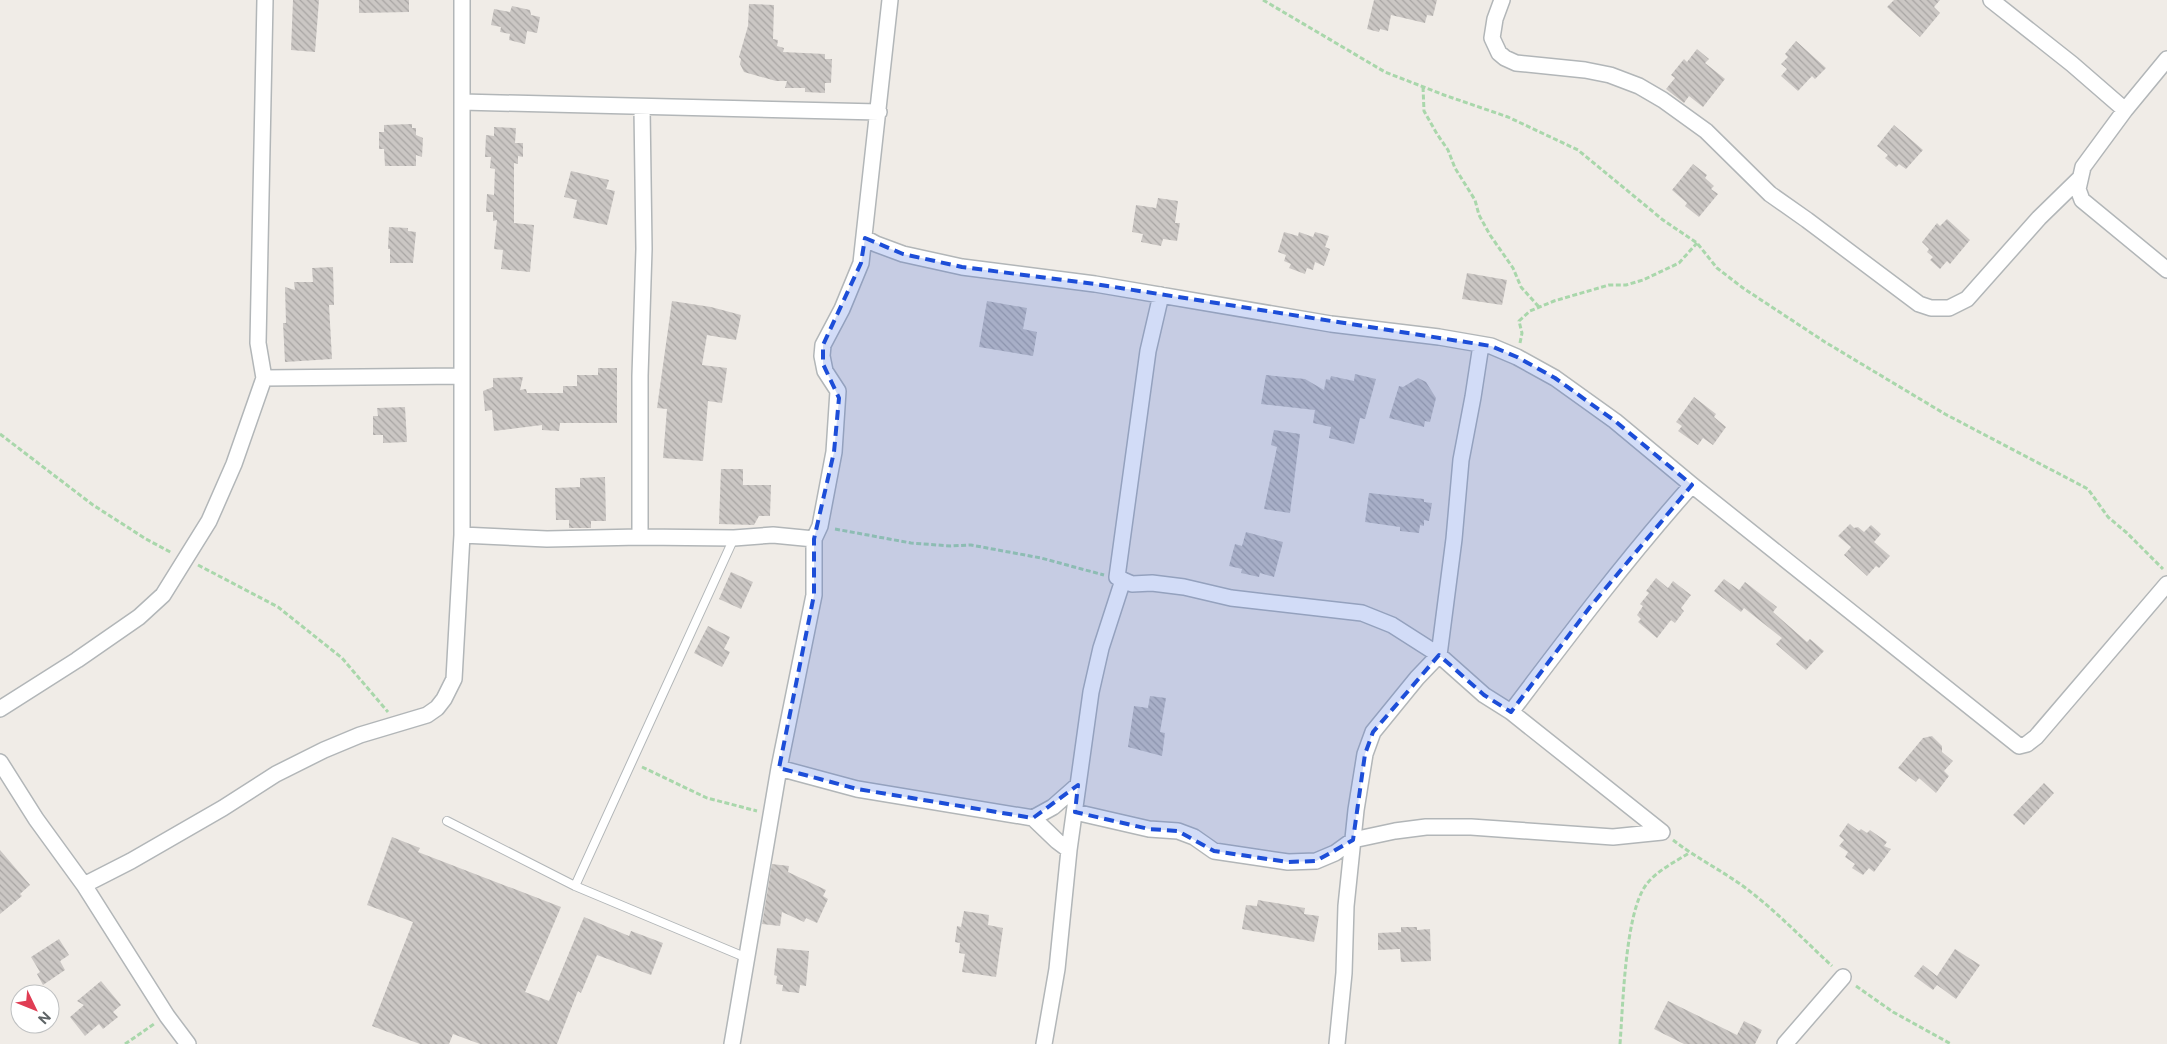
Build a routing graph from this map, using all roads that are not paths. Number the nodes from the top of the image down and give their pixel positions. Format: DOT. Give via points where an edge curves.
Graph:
graph roads {
  1 [pos="265,0"];
  2 [pos="462,0"];
  3 [pos="890,0"];
  4 [pos="1502,0"];
  5 [pos="1991,0"];
  6 [pos="2167,59"];
  7 [pos="462,102"];
  8 [pos="642,108"];
  9 [pos="2125,110"];
  10 [pos="879,112"];
  11 [pos="2079,179"];
  12 [pos="865,238"];
  13 [pos="2167,270"];
  14 [pos="1161,295"];
  15 [pos="1480,345"];
  16 [pos="461,376"];
  17 [pos="264,378"];
  18 [pos="1692,485"];
  19 [pos="817,532"];
  20 [pos="462,535"];
  21 [pos="640,537"];
  22 [pos="734,538"];
  23 [pos="1120,578"];
  24 [pos="2167,584"];
  25 [pos="1439,655"];
  26 [pos="0,709"];
  27 [pos="1511,712"];
  28 [pos="0,762"];
  29 [pos="779,768"];
  30 [pos="1078,785"];
  31 [pos="1075,812"];
  32 [pos="1033,818"];
  33 [pos="447,821"];
  34 [pos="1353,840"];
  35 [pos="1069,850"];
  36 [pos="84,885"];
  37 [pos="575,886"];
  38 [pos="747,958"];
  39 [pos="1843,977"];
  40 [pos="188,1044"];
  41 [pos="732,1044"];
  42 [pos="1044,1044"];
  43 [pos="1337,1044"];
  44 [pos="1785,1044"];
  1 -- 17 [label="street" via="258,343"];
  2 -- 7 [label="street"];
  3 -- 10 [label="street"];
  4 -- 11 [label="street" via="1492,38 1499,54 1516,63 1610,75 1664,100 1706,131 1770,194 1919,304 1931,308 1949,308 1967,299 2039,218"];
  5 -- 9 [label="street"];
  6 -- 9 [label="street"];
  7 -- 8 [label="street"];
  7 -- 16 [label="street"];
  8 -- 10 [label="street"];
  8 -- 21 [label="street" via="644,249"];
  9 -- 11 [label="street" via="2083,167"];
  10 -- 12 [label="street"];
  11 -- 13 [label="street" via="2082,200"];
  12 -- 14 [label="street" via="903,254 962,267"];
  12 -- 19 [label="street" via="861,262 823,345 822,364 839,398 834,452"];
  14 -- 15 [label="street" via="1322,323"];
  14 -- 23 [label="street" via="1148,351"];
  15 -- 18 [label="street" via="1491,346 1555,378"];
  15 -- 25 [label="street" via="1461,460"];
  16 -- 17 [label="street"];
  16 -- 20 [label="street"];
  17 -- 26 [label="street" via="210,522 163,595 139,617"];
  18 -- 24 [label="street" via="2019,746 2036,737"];
  18 -- 27 [label="street" via="1590,607"];
  19 -- 22 [label="street"];
  19 -- 29 [label="street" via="814,595"];
  20 -- 21 [label="street" via="547,539"];
  20 -- 36 [label="street" via="454,680 437,708 427,716 360,735 276,774 223,808"];
  21 -- 22 [label="street"];
  22 -- 37 [label="lane"];
  23 -- 25 [label="street" via="1132,584 1184,587 1231,598 1362,613 1392,625"];
  23 -- 30 [label="street" via="1091,692"];
  25 -- 27 [label="street" via="1484,695"];
  25 -- 34 [label="street" via="1373,732 1365,754"];
  27 -- 34 [label="street" via="1662,832 1613,838 1471,827 1426,827"];
  28 -- 36 [label="street"];
  29 -- 32 [label="street" via="856,789"];
  29 -- 38 [label="street"];
  30 -- 31 [label="street"];
  30 -- 32 [label="street" via="1053,807"];
  31 -- 34 [label="street" via="1149,829 1178,831 1214,850 1288,862 1316,861"];
  31 -- 35 [label="street"];
  32 -- 35 [label="street"];
  33 -- 37 [label="lane"];
  34 -- 43 [label="street"];
  35 -- 42 [label="street" via="1057,969"];
  36 -- 40 [label="street"];
  37 -- 38 [label="lane"];
  38 -- 41 [label="street"];
  39 -- 44 [label="street"];
}
